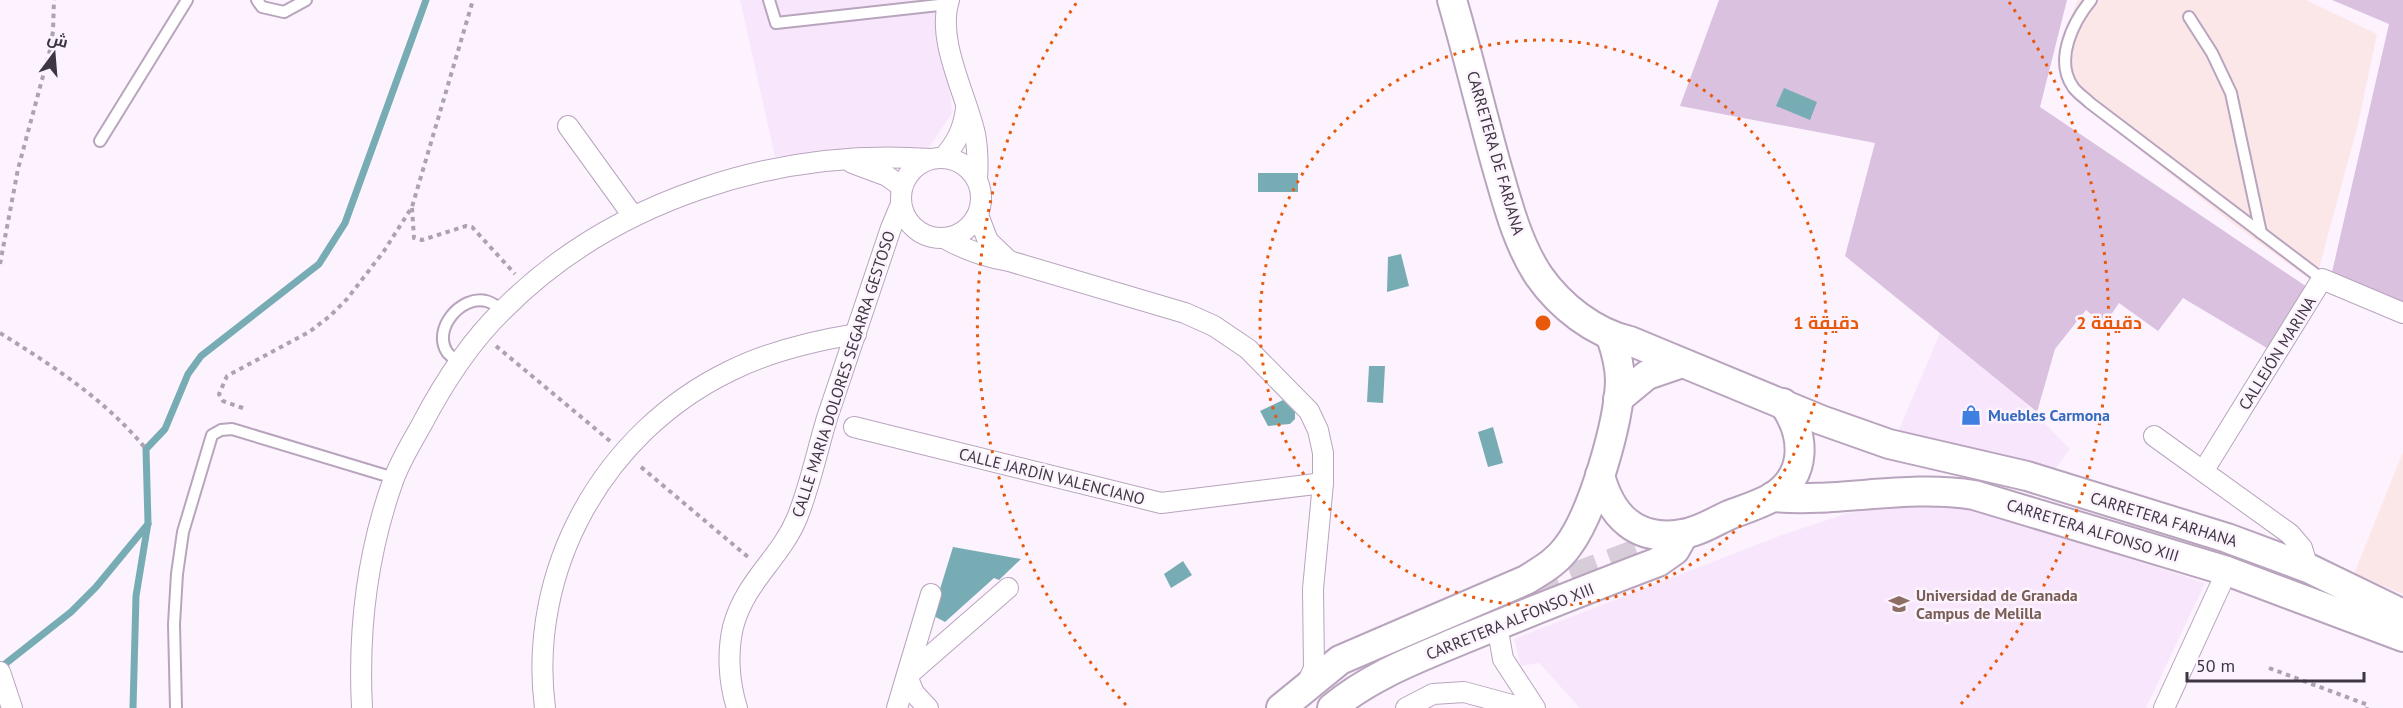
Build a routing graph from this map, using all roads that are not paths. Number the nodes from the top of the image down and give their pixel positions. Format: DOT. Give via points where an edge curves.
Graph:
graph roads {
  1 [pos="187,0"];
  2 [pos="257,0"];
  3 [pos="306,0"];
  4 [pos="769,0"];
  5 [pos="1452,0"];
  6 [pos="2091,0"];
  7 [pos="948,2"];
  8 [pos="2189,17"];
  9 [pos="966,109"];
  10 [pos="568,126"];
  11 [pos="100,141"];
  12 [pos="937,159"];
  13 [pos="832,161"];
  14 [pos="977,180"];
  15 [pos="902,196"];
  16 [pos="978,215"];
  17 [pos="633,216"];
  18 [pos="2261,233"];
  19 [pos="944,238"];
  20 [pos="1009,261"];
  21 [pos="2322,279"];
  22 [pos="503,310"];
  23 [pos="2403,313"];
  24 [pos="856,334"];
  25 [pos="1611,337"];
  26 [pos="458,362"];
  27 [pos="1682,363"];
  28 [pos="1618,399"];
  29 [pos="1784,403"];
  30 [pos="854,427"];
  31 [pos="2154,436"];
  32 [pos="2204,470"];
  33 [pos="1600,475"];
  34 [pos="394,478"];
  35 [pos="1323,483"];
  36 [pos="1838,483"];
  37 [pos="1772,497"];
  38 [pos="1684,534"];
  39 [pos="2308,568"];
  40 [pos="2227,571"];
  41 [pos="1008,588"];
  42 [pos="931,594"];
  43 [pos="2403,614"];
  44 [pos="2403,620"];
  45 [pos="1313,623"];
  46 [pos="1497,625"];
  47 [pos="1442,626"];
  48 [pos="2403,637"];
  49 [pos="1340,660"];
  50 [pos="907,676"];
  51 [pos="3,681"];
  52 [pos="1305,696"];
  53 [pos="1343,705"];
  54 [pos="12,708"];
  55 [pos="176,708"];
  56 [pos="362,708"];
  57 [pos="545,708"];
  58 [pos="737,708"];
  59 [pos="897,708"];
  60 [pos="928,708"];
  61 [pos="1281,708"];
  62 [pos="1406,708"];
  63 [pos="1523,708"];
  64 [pos="1535,708"];
  65 [pos="2164,708"];
  1 -- 11 [label="lane"];
  2 -- 3 [label="lane" via="262,7 284,12"];
  4 -- 7 [label="lane" via="776,23"];
  5 -- 25 [label="main road, CARRETERA DE FARJANA" via="1514,225 1528,256 1550,291"];
  6 -- 18 [label="lane" via="2073,27 2065,53 2066,72 2073,87"];
  7 -- 9 [label="street" via="946,33"];
  8 -- 18 [label="lane" via="2212,53 2230,93"];
  9 -- 12 [label="street" via="959,136"];
  9 -- 14 [label="street" via="978,156"];
  10 -- 17 [label="street"];
  12 -- 13 [label="street"];
  12 -- 14 [label="street" via="957,161"];
  12 -- 15 [label="street" via="913,170"];
  13 -- 15 [label="street" via="869,168"];
  13 -- 17 [label="street" via="738,178"];
  14 -- 16 [label="street" via="981,197"];
  15 -- 19 [label="street" via="906,218 916,230 929,237"];
  15 -- 24 [label="street, CALLE MARIA DOLORES SEGARRA GESTOSO"];
  16 -- 19 [label="street" via="970,227"];
  16 -- 20 [label="street" via="988,241"];
  17 -- 22 [label="street" via="590,242"];
  18 -- 21 [label="lane"];
  19 -- 20 [label="street" via="964,250"];
  20 -- 35 [label="street" via="1185,313 1233,337 1310,411 1323,453"];
  21 -- 23 [label="street, CALLEJÓN MARINA"];
  21 -- 32 [label="street, CALLEJÓN MARINA"];
  22 -- 26 [label="street"];
  22 -- 26 [label="lane" via="486,301 473,301 450,316 443,340 447,352"];
  24 -- 57 [label="street" via="792,347 729,371 672,406 623,452 592,494 559,561 542,643"];
  24 -- 58 [label="street, CALLE MARIA DOLORES SEGARRA GESTOSO" via="797,517 744,597 733,628 729,662"];
  25 -- 27 [label="main road, CARRETERA DE FARJANA"];
  25 -- 28 [label="main road" via="1618,364"];
  26 -- 34 [label="street"];
  27 -- 28 [label="main road" via="1647,375"];
  27 -- 29 [label="main road"];
  28 -- 33 [label="main road"];
  29 -- 37 [label="main road" via="1796,421 1801,442 1798,464 1788,483"];
  29 -- 39 [label="main road, CARRETERA FARHANA" via="1831,424 1915,451 2039,480 2228,538"];
  30 -- 35 [label="street, CALLE JARDÍN VALENCIANO" via="1161,503"];
  31 -- 32 [label="street"];
  32 -- 39 [label="street" via="2296,540"];
  33 -- 38 [label="main road" via="1606,498 1620,517 1639,530 1661,536"];
  33 -- 49 [label="main road, CARRETERA ALFONSO XIII" via="1581,525 1553,563 1526,580"];
  34 -- 55 [label="lane" via="232,429 212,435 183,532 177,574"];
  34 -- 56 [label="street" via="366,591"];
  35 -- 45 [label="street"];
  36 -- 44 [label="main road, CARRETERA ALFONSO XIII" via="1858,476 1912,474 2002,486 2222,553"];
  37 -- 38 [label="main road"];
  37 -- 40 [label="main road, CARRETERA ALFONSO XIII" via="1816,499 1922,490 1974,495"];
  38 -- 46 [label="main road, CARRETERA ALFONSO XIII" via="1675,550 1658,562"];
  39 -- 43 [label="main road, CARRETERA FARHANA"];
  40 -- 48 [label="main road, CARRETERA ALFONSO XIII"];
  40 -- 65 [label="street"];
  41 -- 50 [label="street"];
  42 -- 50 [label="street"];
  45 -- 49 [label="street"];
  45 -- 52 [label="street" via="1314,668"];
  46 -- 53 [label="main road, CARRETERA ALFONSO XIII" via="1391,669"];
  46 -- 64 [label="street" via="1503,659"];
  47 -- 52 [label="main road, CARRETERA ALFONSO XIII"];
  49 -- 52 [label="main road, CARRETERA ALFONSO XIII"];
  50 -- 59 [label="street"];
  50 -- 60 [label="street" via="914,693"];
  51 -- 54 [label="street"];
  52 -- 61 [label="main road"];
  62 -- 63 [label="street" via="1433,694 1464,692"];
}
